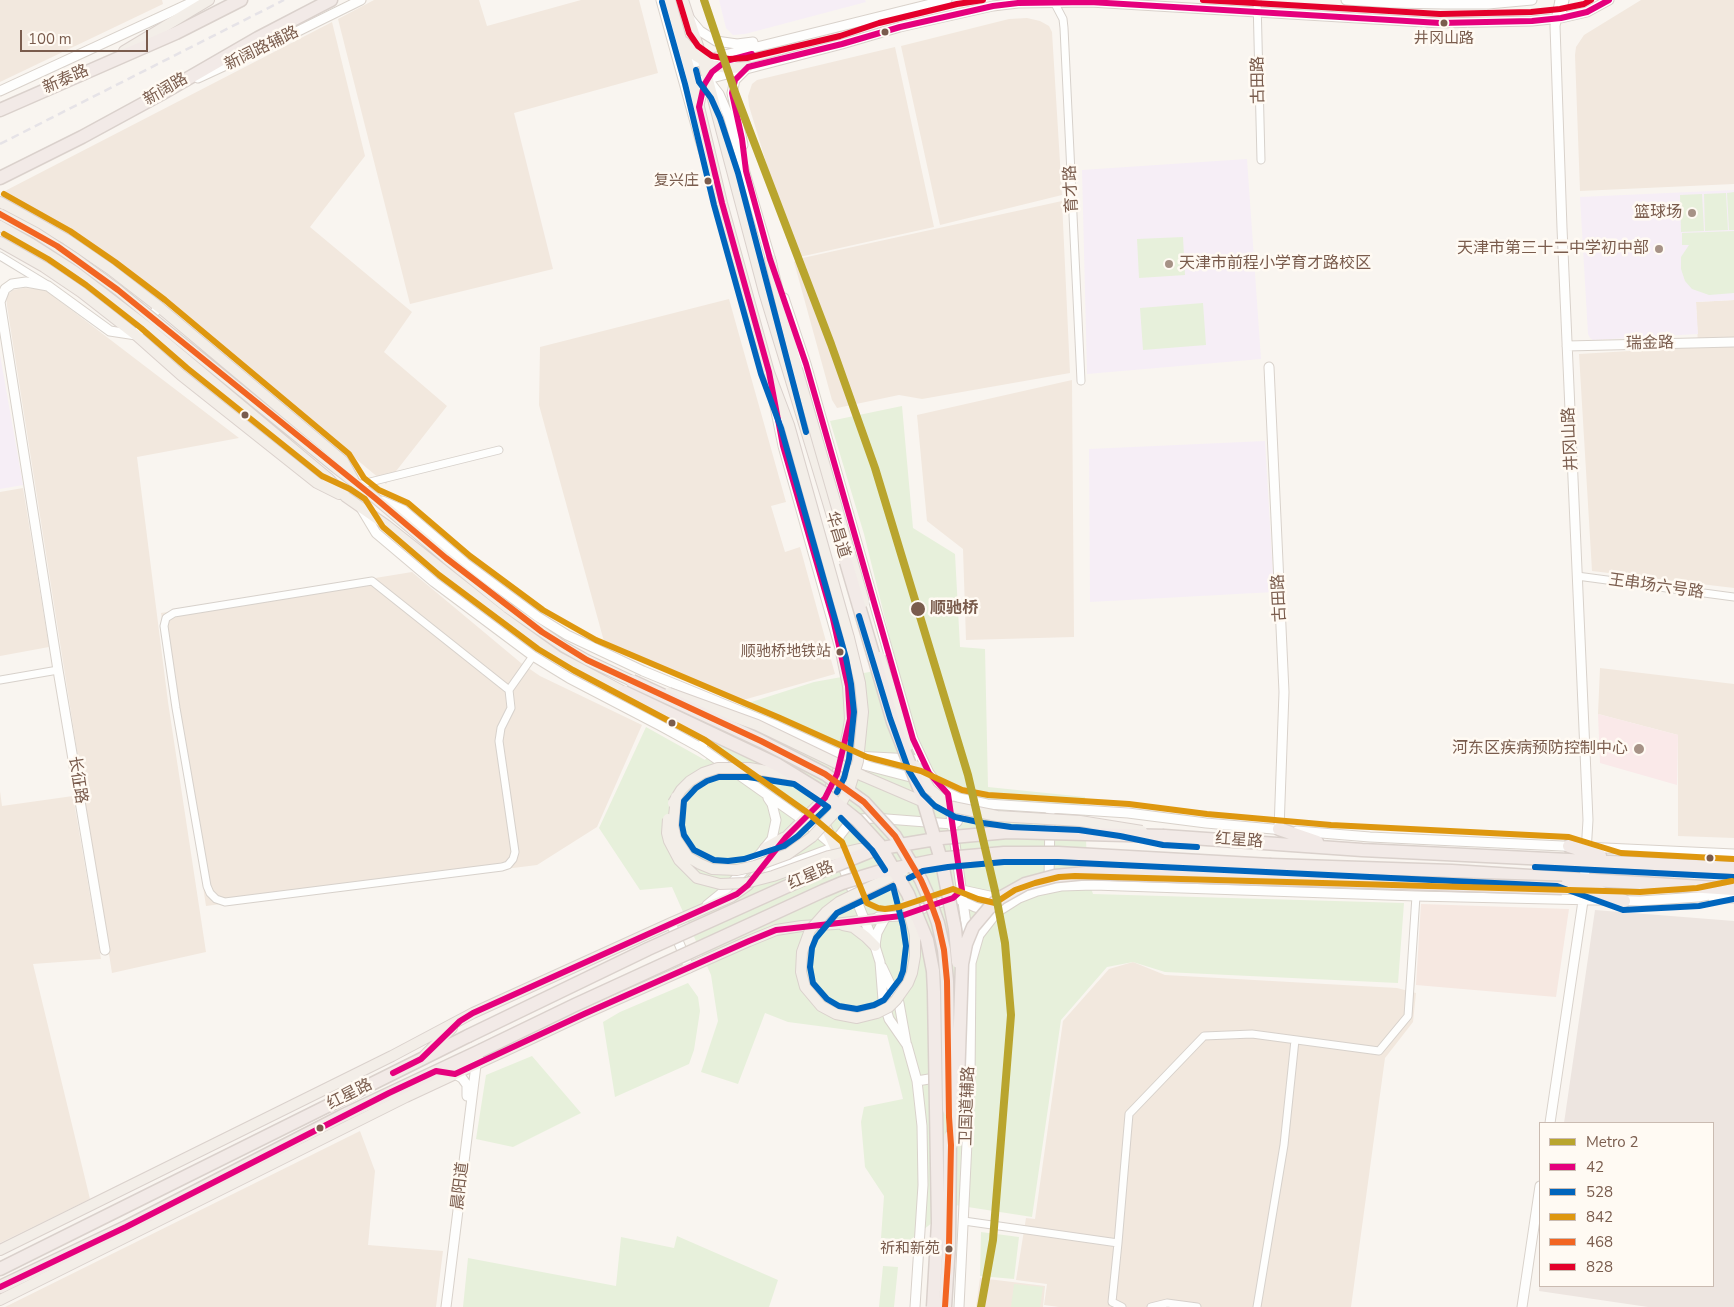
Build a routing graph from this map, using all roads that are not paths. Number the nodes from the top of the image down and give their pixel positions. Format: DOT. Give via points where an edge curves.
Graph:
graph roads {
  1 [pos="170,0"];
  2 [pos="197,0"];
  3 [pos="209,0"];
  4 [pos="241,0"];
  5 [pos="331,0"];
  6 [pos="361,0"];
  7 [pos="661,0"];
  8 [pos="670,0"];
  9 [pos="683,0"];
  10 [pos="948,0"];
  11 [pos="1257,0"];
  12 [pos="1346,0"];
  13 [pos="1532,0"];
  14 [pos="1560,0"];
  15 [pos="1565,0"];
  16 [pos="1609,0"];
  17 [pos="1053,1"];
  18 [pos="173,10"];
  19 [pos="1257,12"];
  20 [pos="687,15"];
  21 [pos="1559,18"];
  22 [pos="853,24"];
  23 [pos="681,37"];
  24 [pos="702,60"];
  25 [pos="104,63"];
  26 [pos="684,64"];
  27 [pos="748,67"];
  28 [pos="717,68"];
  29 [pos="707,78"];
  30 [pos="689,83"];
  31 [pos="0,91"];
  32 [pos="161,94"];
  33 [pos="699,106"];
  34 [pos="0,110"];
  35 [pos="1261,160"];
  36 [pos="746,171"];
  37 [pos="0,178"];
  38 [pos="0,202"];
  39 [pos="722,203"];
  40 [pos="0,214"];
  41 [pos="0,226"];
  42 [pos="0,242"];
  43 [pos="0,256"];
  44 [pos="770,259"];
  45 [pos="48,286"];
  46 [pos="159,307"];
  47 [pos="154,326"];
  48 [pos="136,335"];
  49 [pos="1734,342"];
  50 [pos="1569,346"];
  51 [pos="1269,367"];
  52 [pos="768,372"];
  53 [pos="1081,381"];
  54 [pos="499,450"];
  55 [pos="357,483"];
  56 [pos="346,497"];
  57 [pos="374,498"];
  58 [pos="360,506"];
  59 [pos="846,562"];
  60 [pos="1579,577"];
  61 [pos="1734,597"];
  62 [pos="841,652"];
  63 [pos="533,656"];
  64 [pos="58,670"];
  65 [pos="0,680"];
  66 [pos="632,681"];
  67 [pos="509,690"];
  68 [pos="624,692"];
  69 [pos="723,704"];
  70 [pos="701,748"];
  71 [pos="843,755"];
  72 [pos="922,760"];
  73 [pos="797,776"];
  74 [pos="948,794"];
  75 [pos="766,796"];
  76 [pos="676,797"];
  77 [pos="825,798"];
  78 [pos="987,804"];
  79 [pos="958,809"];
  80 [pos="1050,809"];
  81 [pos="776,820"];
  82 [pos="804,820"];
  83 [pos="952,824"];
  84 [pos="1279,829"];
  85 [pos="1164,836"];
  86 [pos="776,843"];
  87 [pos="1569,846"];
  88 [pos="835,847"];
  89 [pos="1339,848"];
  90 [pos="876,849"];
  91 [pos="1588,853"];
  92 [pos="1734,854"];
  93 [pos="920,863"];
  94 [pos="1734,868"];
  95 [pos="753,878"];
  96 [pos="900,879"];
  97 [pos="1560,883"];
  98 [pos="1050,888"];
  99 [pos="1734,889"];
  100 [pos="962,890"];
  101 [pos="1587,890"];
  102 [pos="1416,896"];
  103 [pos="1698,897"];
  104 [pos="953,898"];
  105 [pos="1734,898"];
  106 [pos="1624,901"];
  107 [pos="963,902"];
  108 [pos="1010,903"];
  109 [pos="860,908"];
  110 [pos="702,909"];
  111 [pos="997,912"];
  112 [pos="885,918"];
  113 [pos="865,920"];
  114 [pos="671,923"];
  115 [pos="835,924"];
  116 [pos="875,946"];
  117 [pos="105,950"];
  118 [pos="880,962"];
  119 [pos="972,963"];
  120 [pos="690,968"];
  121 [pos="961,992"];
  122 [pos="440,1040"];
  123 [pos="1295,1040"];
  124 [pos="907,1045"];
  125 [pos="480,1051"];
  126 [pos="476,1065"];
  127 [pos="436,1071"];
  128 [pos="970,1072"];
  129 [pos="455,1074"];
  130 [pos="916,1082"];
  131 [pos="1551,1122"];
  132 [pos="951,1145"];
  133 [pos="1539,1194"];
  134 [pos="1539,1212"];
  135 [pos="964,1220"];
  136 [pos="1118,1243"];
  137 [pos="0,1250"];
  138 [pos="919,1257"];
  139 [pos="962,1260"];
  140 [pos="0,1269"];
  141 [pos="0,1287"];
  142 [pos="0,1300"];
  143 [pos="442,1307"];
  144 [pos="446,1307"];
  145 [pos="915,1307"];
  146 [pos="933,1307"];
  147 [pos="945,1307"];
  148 [pos="959,1307"];
  149 [pos="1122,1307"];
  150 [pos="1151,1307"];
  151 [pos="1197,1307"];
  152 [pos="1257,1307"];
  153 [pos="1524,1307"];
  1 -- 18 [label="street"];
  2 -- 18 [label="street"];
  3 -- 25 [label="main road"];
  4 -- 25 [label="highway, 新泰路" via="176,33"];
  5 -- 32 [label="highway, 新阔路"];
  6 -- 32 [label="street, 新阔路辅路"];
  7 -- 26 [label="street"];
  8 -- 23 [label="main road, 华昌道"];
  9 -- 20 [label="main road, 华昌道"];
  10 -- 22 [label="street"];
  11 -- 19 [label="street, 古田路"];
  12 -- 13 [label="street" via="1488,4"];
  14 -- 21 [label="street, 井冈山路"];
  15 -- 21 [label="street, 井冈山路"];
  16 -- 21 [label="street" via="1587,12"];
  17 -- 19 [label="street"];
  17 -- 27 [label="street" via="959,13"];
  17 -- 53 [label="street, 育才路" via="1064,28"];
  18 -- 31 [label="street"];
  19 -- 21 [label="street" via="1440,23"];
  19 -- 35 [label="street, 古田路"];
  20 -- 22 [label="street" via="709,38 737,44 826,25"];
  20 -- 24 [label="main road, 华昌道"];
  21 -- 50 [label="street, 井冈山路" via="1556,60"];
  22 -- 24 [label="street"];
  22 -- 28 [label="street" via="823,37 734,58"];
  23 -- 24 [label="main road"];
  23 -- 26 [label="main road, 华昌道"];
  24 -- 26 [label="street"];
  24 -- 28 [label="main road"];
  24 -- 29 [label="main road, 华昌道"];
  25 -- 34 [label="highway, 新泰路"];
  26 -- 30 [label="main road, 华昌道"];
  27 -- 28 [label="main road"];
  27 -- 29 [label="street"];
  27 -- 36 [label="street" via="735,80 732,93"];
  28 -- 29 [label="street"];
  29 -- 30 [label="street"];
  29 -- 33 [label="street"];
  29 -- 36 [label="street, 华昌道" via="719,94 728,115"];
  29 -- 59 [label="main road, 华昌道" via="767,301"];
  30 -- 33 [label="main road, 华昌道"];
  30 -- 39 [label="street" via="700,140"];
  32 -- 37 [label="highway, 新阔路"];
  33 -- 39 [label="main road, 华昌道"];
  36 -- 44 [label="street, 华昌道"];
  38 -- 46 [label="main road" via="83,250"];
  39 -- 52 [label="main road, 华昌道"];
  40 -- 47 [label="main road, bridge" via="83,264"];
  41 -- 47 [label="main road, bridge" via="74,271"];
  42 -- 48 [label="main road" via="81,292"];
  43 -- 45 [label="street"];
  44 -- 72 [label="street, 华昌道" via="806,364"];
  44 -- 79 [label="main road, 华昌道, bridge" via="797,369 898,715 926,784"];
  45 -- 48 [label="street, 长征路" via="110,331"];
  45 -- 64 [label="street, 长征路" via="26,282 12,284 5,289 0,302"];
  46 -- 48 [label="street"];
  46 -- 55 [label="main road" via="343,461"];
  47 -- 55 [label="main road"];
  47 -- 56 [label="main road"];
  48 -- 56 [label="main road" via="317,483"];
  49 -- 50 [label="street, 瑞金路"];
  50 -- 60 [label="street, 井冈山路"];
  51 -- 84 [label="street, 古田路" via="1284,692"];
  52 -- 62 [label="street, 华昌道" via="783,446"];
  52 -- 76 [label="main road, 华昌道, bridge" via="781,402 803,475 860,683 863,725 858,761 838,809 804,843 779,858 737,870 717,869 688,857 676,839 673,826"];
  54 -- 55 [label="street"];
  55 -- 57 [label="main road"];
  56 -- 58 [label="main road"];
  57 -- 66 [label="main road" via="542,632 587,660"];
  57 -- 69 [label="street" via="403,510 465,563 567,635"];
  58 -- 63 [label="street" via="376,533 434,582"];
  58 -- 68 [label="main road" via="539,644 581,671"];
  59 -- 121 [label="highway, 华昌道, bridge" via="893,722 942,863 955,928"];
  60 -- 61 [label="street, 王串场六号路"];
  60 -- 91 [label="street, 井冈山路"];
  62 -- 71 [label="main road" via="850,711"];
  63 -- 67 [label="street"];
  63 -- 70 [label="street"];
  64 -- 65 [label="street"];
  64 -- 117 [label="street, 长征路"];
  66 -- 79 [label="main road, bridge" via="757,725 919,800"];
  66 -- 132 [label="highway, bridge" via="825,774 864,802 895,836 929,898 944,950"];
  67 -- 67 [label="street" via="511,708 501,728 499,741 515,852 508,865 225,902 210,892 164,626 166,618 174,612 372,581"];
  68 -- 73 [label="highway, bridge"];
  69 -- 70 [label="street"];
  69 -- 71 [label="street"];
  70 -- 75 [label="street"];
  71 -- 72 [label="street"];
  71 -- 74 [label="street" via="871,768 918,779"];
  71 -- 77 [label="main road"];
  72 -- 74 [label="street, 华昌道"];
  73 -- 76 [label="main road, bridge" via="749,768 718,768 690,781"];
  73 -- 96 [label="highway, bridge" via="857,820 879,844"];
  74 -- 78 [label="street"];
  74 -- 83 [label="street"];
  75 -- 81 [label="street"];
  75 -- 82 [label="street"];
  76 -- 90 [label="main road, bridge" via="667,824 671,848 690,873 704,880 746,883 830,856"];
  77 -- 82 [label="main road"];
  77 -- 88 [label="main road" via="823,821"];
  78 -- 80 [label="street"];
  78 -- 83 [label="street" via="965,809"];
  79 -- 85 [label="main road, bridge" via="1011,818 1080,821"];
  80 -- 84 [label="street" via="1128,813"];
  80 -- 98 [label="street"];
  81 -- 86 [label="street"];
  81 -- 86 [label="street"];
  82 -- 86 [label="main road"];
  82 -- 88 [label="street"];
  83 -- 88 [label="street" via="861,819 847,826"];
  83 -- 100 [label="street"];
  84 -- 87 [label="street"];
  84 -- 89 [label="highway"];
  85 -- 89 [label="highway, 红星路"];
  85 -- 90 [label="highway, 红星路, bridge" via="1008,832"];
  86 -- 95 [label="main road"];
  86 -- 110 [label="street"];
  87 -- 91 [label="highway"];
  88 -- 95 [label="street"];
  88 -- 109 [label="street"];
  89 -- 91 [label="highway, 红星路"];
  90 -- 122 [label="highway, 红星路, bridge" via="648,949 468,1036"];
  91 -- 92 [label="street"];
  91 -- 94 [label="highway, 红星路" via="1619,862"];
  91 -- 101 [label="street, 井冈山路"];
  93 -- 96 [label="main road, bridge" via="839,902 810,930 802,952 801,972 809,994 827,1010 857,1018 878,1013 896,1000 908,983 914,963 915,940"];
  93 -- 97 [label="highway, 红星路, bridge" via="1004,853 1067,854 1398,869"];
  93 -- 125 [label="highway, 红星路, bridge" via="862,876 823,891"];
  95 -- 110 [label="main road" via="731,897"];
  96 -- 146 [label="highway, bridge" via="927,940 933,971 938,1223"];
  97 -- 101 [label="highway"];
  97 -- 121 [label="highway, bridge" via="1086,873 1055,876 1025,884 1008,893 978,921 963,954"];
  98 -- 102 [label="street, 卫国道辅路" via="1094,884"];
  98 -- 108 [label="street, 卫国道辅路"];
  99 -- 101 [label="highway"];
  99 -- 103 [label="street"];
  100 -- 104 [label="street"];
  100 -- 107 [label="street"];
  100 -- 108 [label="street" via="994,896"];
  101 -- 102 [label="street, 卫国道辅路"];
  101 -- 106 [label="highway"];
  101 -- 131 [label="street, 井冈山路"];
  102 -- 123 [label="street" via="1408,1016 1379,1051"];
  103 -- 105 [label="street"];
  103 -- 106 [label="street"];
  104 -- 107 [label="street"];
  104 -- 112 [label="street"];
  107 -- 111 [label="street"];
  107 -- 119 [label="street"];
  108 -- 111 [label="street, 卫国道辅路"];
  109 -- 112 [label="street"];
  109 -- 113 [label="street"];
  110 -- 114 [label="main road"];
  111 -- 119 [label="street, 卫国道辅路" via="979,934"];
  112 -- 113 [label="main road"];
  112 -- 116 [label="street"];
  113 -- 115 [label="main road"];
  113 -- 116 [label="street"];
  114 -- 120 [label="street"];
  114 -- 122 [label="main road" via="460,1021"];
  115 -- 116 [label="main road" via="853,927"];
  115 -- 120 [label="main road" via="776,930"];
  116 -- 118 [label="street"];
  118 -- 124 [label="street" via="898,1003"];
  118 -- 124 [label="street" via="883,1000 889,1019"];
  119 -- 128 [label="street, 卫国道辅路"];
  120 -- 126 [label="main road"];
  121 -- 132 [label="highway, bridge" via="956,1111"];
  122 -- 137 [label="main road"];
  122 -- 140 [label="highway, 红星路" via="421,1059"];
  123 -- 136 [label="street" via="1252,1034 1204,1036 1129,1114"];
  123 -- 152 [label="street" via="1284,1145"];
  124 -- 130 [label="street"];
  125 -- 126 [label="main road"];
  125 -- 127 [label="highway, 红星路"];
  126 -- 129 [label="main road"];
  126 -- 144 [label="street, 晨阳道"];
  127 -- 129 [label="highway"];
  127 -- 141 [label="highway, 红星路"];
  128 -- 130 [label="street"];
  128 -- 135 [label="street, 卫国道辅路"];
  129 -- 142 [label="main road"];
  129 -- 143 [label="street, 晨阳道" via="465,1081 468,1090"];
  130 -- 138 [label="street" via="922,1126"];
  132 -- 147 [label="highway, bridge"];
  133 -- 153 [label="street"];
  134 -- 153 [label="street"];
  135 -- 136 [label="street"];
  135 -- 139 [label="street, 卫国道辅路"];
  136 -- 149 [label="street" via="1112,1302"];
  138 -- 139 [label="street"];
  138 -- 145 [label="street"];
  139 -- 148 [label="street, 卫国道辅路"];
  150 -- 151 [label="street" via="1167,1303"];
}
